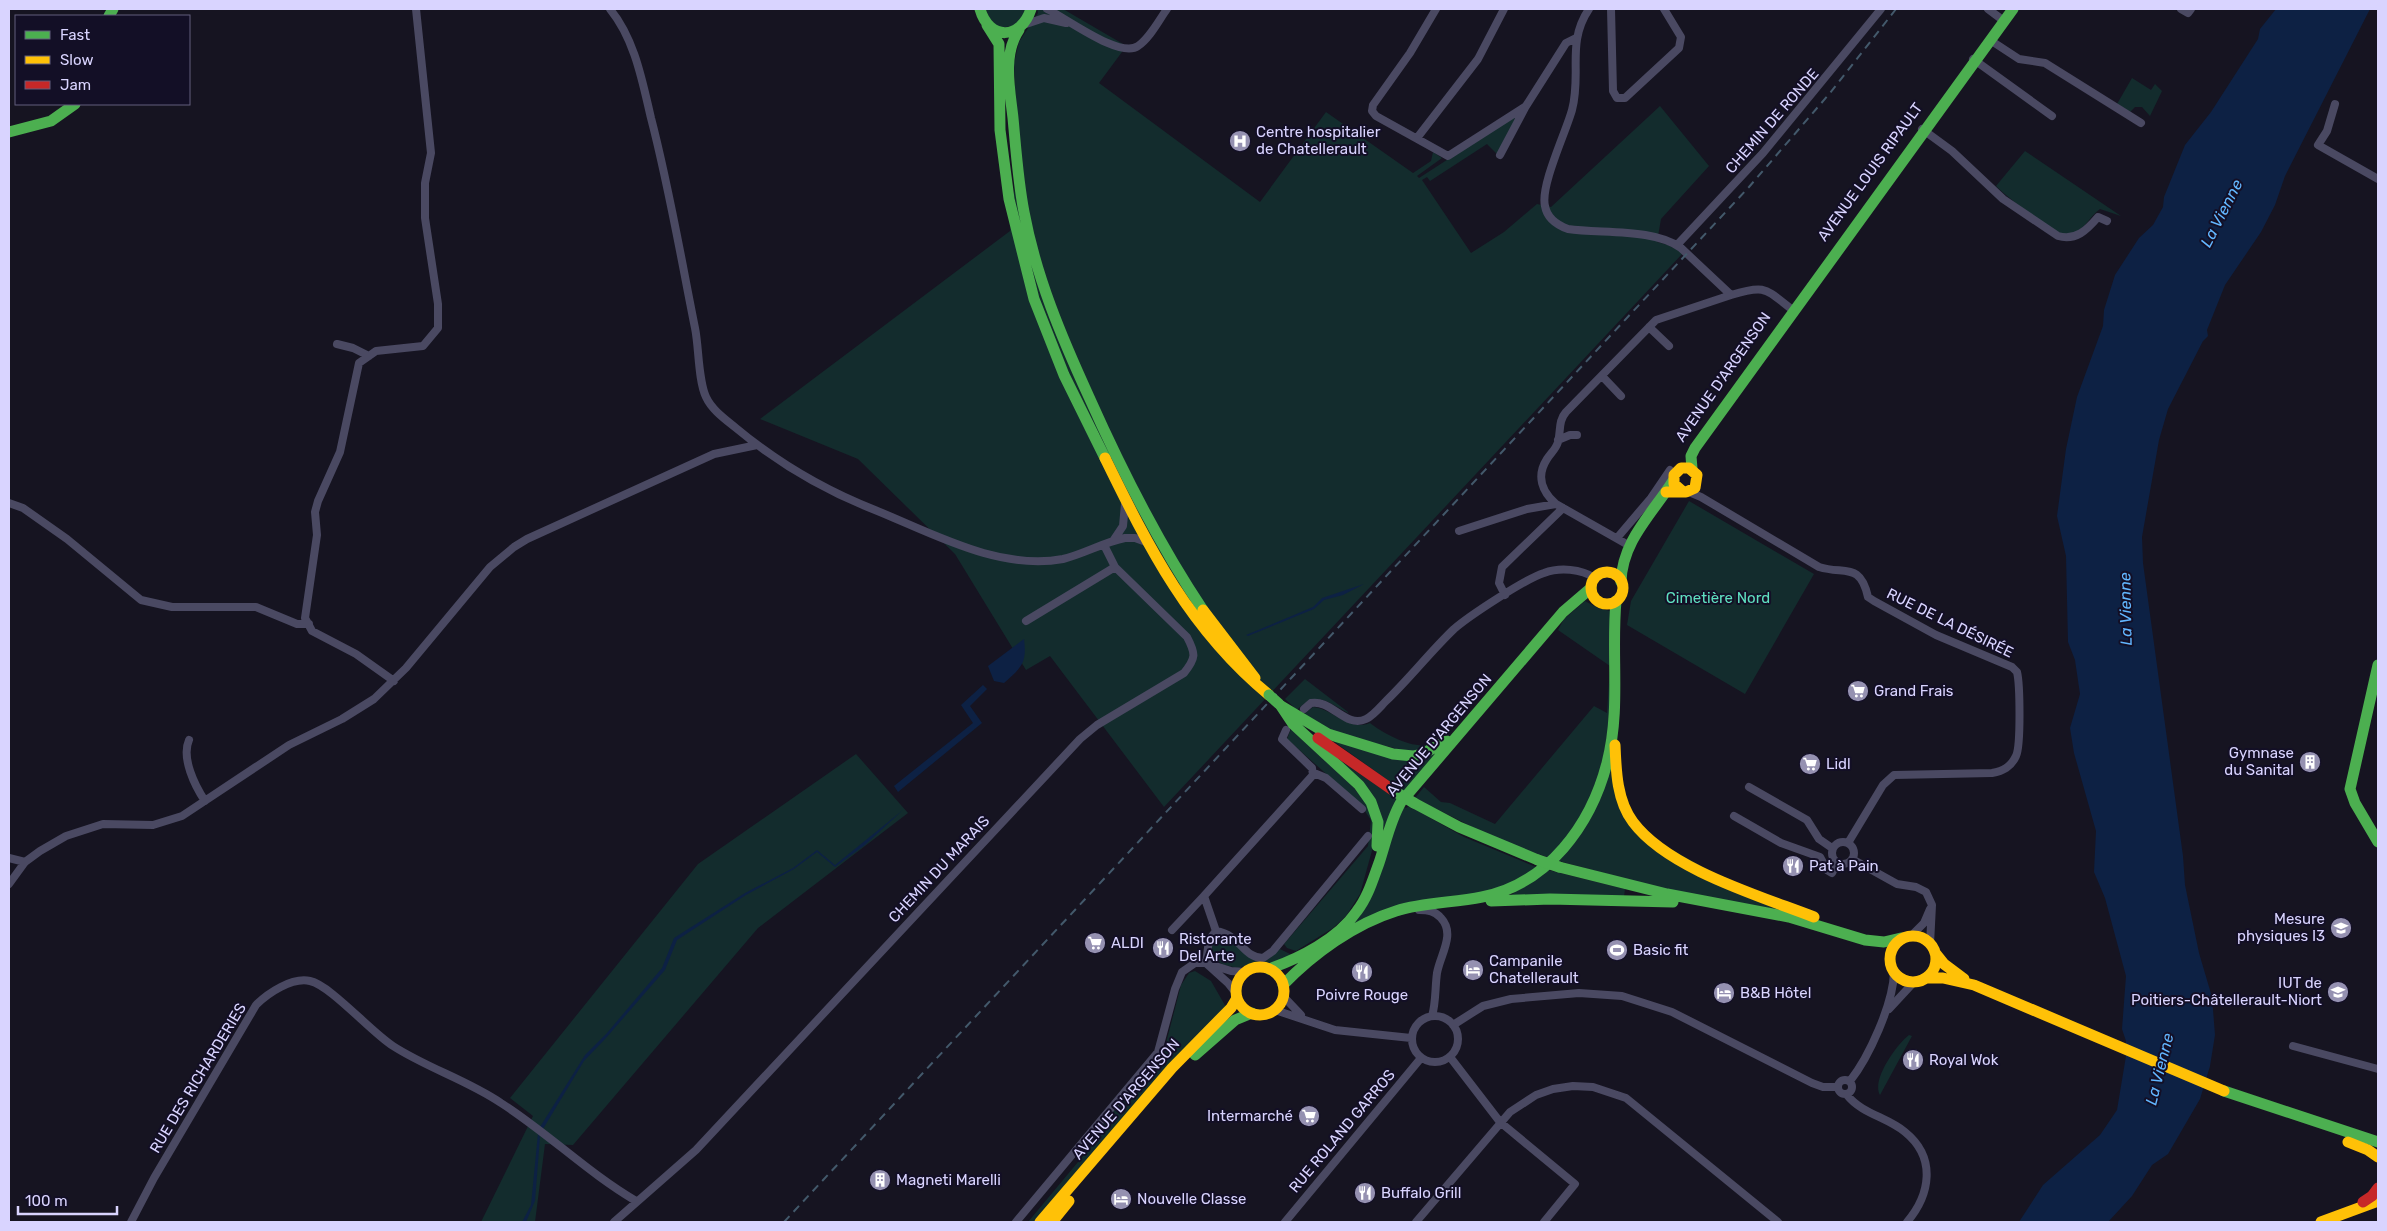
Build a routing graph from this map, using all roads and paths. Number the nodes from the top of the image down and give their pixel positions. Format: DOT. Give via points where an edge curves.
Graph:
graph roads {
  1 [pos="416,9"];
  2 [pos="610,9"];
  3 [pos="980,9"];
  4 [pos="1031,9"];
  5 [pos="1047,9"];
  6 [pos="1167,9"];
  7 [pos="1436,9"];
  8 [pos="1504,9"];
  9 [pos="1589,9"];
  10 [pos="1611,9"];
  11 [pos="1664,9"];
  12 [pos="1881,9"];
  13 [pos="1988,9"];
  14 [pos="2013,9"];
  15 [pos="2181,9"];
  16 [pos="2191,9"];
  17 [pos="2003,16"];
  18 [pos="987,25"];
  19 [pos="1023,27"];
  20 [pos="1091,34"];
  21 [pos="1576,38"];
  22 [pos="1990,40"];
  23 [pos="1973,59"];
  24 [pos="2334,104"];
  25 [pos="74,105"];
  26 [pos="1526,106"];
  27 [pos="2052,116"];
  28 [pos="2140,122"];
  29 [pos="1922,130"];
  30 [pos="9,132"];
  31 [pos="1417,138"];
  32 [pos="1500,155"];
  33 [pos="2378,179"];
  34 [pos="2107,221"];
  35 [pos="1677,245"];
  36 [pos="1731,295"];
  37 [pos="1793,307"];
  38 [pos="1649,327"];
  39 [pos="337,344"];
  40 [pos="1668,346"];
  41 [pos="369,356"];
  42 [pos="1602,376"];
  43 [pos="1621,396"];
  44 [pos="1577,436"];
  45 [pos="1558,440"];
  46 [pos="756,445"];
  47 [pos="1679,472"];
  48 [pos="1698,483"];
  49 [pos="1666,492"];
  50 [pos="1685,492"];
  51 [pos="1701,497"];
  52 [pos="1125,500"];
  53 [pos="9,503"];
  54 [pos="1560,506"];
  55 [pos="1459,531"];
  56 [pos="1617,538"];
  57 [pos="1113,541"];
  58 [pos="1149,544"];
  59 [pos="1104,545"];
  60 [pos="1629,548"];
  61 [pos="1115,567"];
  62 [pos="1605,573"];
  63 [pos="1621,582"];
  64 [pos="1593,583"];
  65 [pos="1505,595"];
  66 [pos="1616,601"];
  67 [pos="1026,621"];
  68 [pos="309,624"];
  69 [pos="2378,665"];
  70 [pos="394,681"];
  71 [pos="1258,685"];
  72 [pos="2376,686"];
  73 [pos="1280,705"];
  74 [pos="1304,710"];
  75 [pos="1615,712"];
  76 [pos="1472,719"];
  77 [pos="1286,730"];
  78 [pos="189,740"];
  79 [pos="1314,773"];
  80 [pos="1749,787"];
  81 [pos="205,801"];
  82 [pos="1362,809"];
  83 [pos="1734,816"];
  84 [pos="1368,836"];
  85 [pos="2378,842"];
  86 [pos="1848,844"];
  87 [pos="1832,848"];
  88 [pos="9,858"];
  89 [pos="1852,859"];
  90 [pos="25,862"];
  91 [pos="1837,863"];
  92 [pos="1374,874"];
  93 [pos="9,884"];
  94 [pos="1204,896"];
  95 [pos="1426,904"];
  96 [pos="1731,905"];
  97 [pos="1932,905"];
  98 [pos="1829,928"];
  99 [pos="1358,929"];
  100 [pos="1172,930"];
  101 [pos="1216,931"];
  102 [pos="1906,937"];
  103 [pos="1865,940"];
  104 [pos="1930,944"];
  105 [pos="1936,954"];
  106 [pos="1889,959"];
  107 [pos="1206,963"];
  108 [pos="1269,969"];
  109 [pos="1246,972"];
  110 [pos="1894,973"];
  111 [pos="1926,978"];
  112 [pos="1914,982"];
  113 [pos="1974,986"];
  114 [pos="1283,991"];
  115 [pos="1236,995"];
  116 [pos="1275,1010"];
  117 [pos="1252,1014"];
  118 [pos="1885,1015"];
  119 [pos="1432,1016"];
  120 [pos="1304,1018"];
  121 [pos="1453,1025"];
  122 [pos="1411,1038"];
  123 [pos="2293,1046"];
  124 [pos="1450,1057"];
  125 [pos="1421,1058"];
  126 [pos="2378,1070"];
  127 [pos="1850,1081"];
  128 [pos="1838,1087"];
  129 [pos="1847,1095"];
  130 [pos="2275,1109"];
  131 [pos="1500,1122"];
  132 [pos="2378,1142"];
  133 [pos="2378,1157"];
  134 [pos="2378,1188"];
  135 [pos="636,1201"];
  136 [pos="2378,1201"];
  137 [pos="2346,1212"];
  138 [pos="130,1222"];
  139 [pos="614,1222"];
  140 [pos="1016,1222"];
  141 [pos="1040,1222"];
  142 [pos="1052,1222"];
  143 [pos="1285,1222"];
  144 [pos="1416,1222"];
  145 [pos="1544,1222"];
  146 [pos="1778,1222"];
  147 [pos="1907,1222"];
  148 [pos="2321,1222"];
  1 -- 41 [label="street" via="431,153 425,183 425,218 438,304 438,328 423,346 376,351"];
  2 -- 46 [label="street" via="634,52 666,175 706,396 721,415"];
  3 -- 18 [label="main road"];
  4 -- 19 [label="main road"];
  5 -- 20 [label="street"];
  6 -- 20 [label="street" via="1141,44 1134,48 1117,47"];
  7 -- 31 [label="street" via="1372,111"];
  8 -- 31 [label="street" via="1478,59"];
  9 -- 21 [label="street"];
  10 -- 11 [label="street" via="1612,92 1617,98 1625,98 1678,48 1681,36"];
  12 -- 35 [label="street, CHEMIN DE RONDE" via="1763,153"];
  13 -- 17 [label="street"];
  14 -- 17 [label="main road, AVENUE LOUIS RIPAULT"];
  15 -- 16 [label="street" via="2188,12"];
  17 -- 22 [label="main road, AVENUE LOUIS RIPAULT"];
  17 -- 23 [label="main road, AVENUE LOUIS RIPAULT"];
  18 -- 19 [label="main road" via="1000,33 1012,33"];
  18 -- 52 [label="main road" via="999,44 1003,158 1009,199 1034,299 1064,375"];
  19 -- 20 [label="street" via="1038,19 1051,19"];
  19 -- 71 [label="main road" via="1012,45 1009,75 1017,165 1034,253 1054,322 1117,460 1176,570"];
  21 -- 26 [label="street" via="1566,43"];
  21 -- 35 [label="street" via="1573,107 1544,196 1548,214 1568,229 1643,236"];
  22 -- 23 [label="main road, AVENUE LOUIS RIPAULT"];
  22 -- 28 [label="street" via="2019,59 2046,63"];
  23 -- 27 [label="street"];
  23 -- 29 [label="main road, AVENUE LOUIS RIPAULT"];
  24 -- 33 [label="street" via="2327,131 2318,145"];
  25 -- 30 [label="main road" via="51,121"];
  26 -- 31 [label="street" via="1448,156"];
  26 -- 32 [label="street"];
  29 -- 34 [label="street" via="1952,151 2003,199 2058,236 2078,235 2088,229 2098,216"];
  29 -- 37 [label="main road, AVENUE LOUIS RIPAULT"];
  35 -- 36 [label="street"];
  36 -- 37 [label="street" via="1762,288"];
  36 -- 38 [label="street" via="1660,318"];
  37 -- 47 [label="main road, AVENUE D'ARGENSON"];
  38 -- 40 [label="street"];
  38 -- 42 [label="street"];
  39 -- 41 [label="street"];
  41 -- 68 [label="street" via="359,363 340,452 318,501 318,536 305,618"];
  42 -- 43 [label="street"];
  42 -- 45 [label="street" via="1563,415"];
  44 -- 45 [label="street"];
  45 -- 54 [label="street" via="1542,469 1541,480 1543,490"];
  46 -- 59 [label="street" via="815,484 979,551 1022,560 1042,560 1062,559"];
  46 -- 70 [label="street" via="714,454 514,547 490,567"];
  47 -- 48 [label="main road" via="1697,475"];
  47 -- 49 [label="main road, AVENUE D'ARGENSON"];
  47 -- 50 [label="main road" via="1676,487"];
  47 -- 56 [label="street" via="1651,498"];
  48 -- 50 [label="main road"];
  48 -- 51 [label="street"];
  49 -- 50 [label="main road"];
  49 -- 60 [label="main road, AVENUE D'ARGENSON" via="1647,515"];
  50 -- 51 [label="street, RUE DE LA DÉSIRÉE"];
  51 -- 86 [label="street, RUE DE LA DÉSIRÉE" via="1819,567 1857,574 1865,584 1868,597 1874,601 1936,635 2017,672 2019,750 2011,765 1992,773 1894,775 1884,785"];
  52 -- 57 [label="street" via="1123,526"];
  52 -- 58 [label="main road"];
  53 -- 68 [label="street" via="23,508 67,539 141,600 172,607 256,607 297,624"];
  54 -- 55 [label="street" via="1527,508"];
  54 -- 56 [label="street"];
  54 -- 65 [label="street" via="1502,567 1499,575"];
  56 -- 60 [label="street"];
  57 -- 58 [label="street" via="1132,537"];
  57 -- 59 [label="street"];
  58 -- 71 [label="main road" via="1173,586 1206,632 1240,672"];
  59 -- 61 [label="street, CHEMIN DU MARAIS"];
  60 -- 62 [label="main road, AVENUE D'ARGENSON"];
  60 -- 63 [label="main road, AVENUE D'ARGENSON" via="1621,571"];
  61 -- 67 [label="street"];
  61 -- 135 [label="street, CHEMIN DU MARAIS" via="1187,637 1194,652 1184,673 1097,725 1080,739 696,1150"];
  62 -- 63 [label="main road" via="1613,574"];
  62 -- 64 [label="main road"];
  63 -- 66 [label="main road" via="1622,593"];
  64 -- 65 [label="street" via="1581,571 1549,571"];
  64 -- 66 [label="main road" via="1593,596 1600,602"];
  64 -- 76 [label="main road, AVENUE D'ARGENSON" via="1563,612"];
  65 -- 74 [label="street" via="1454,629 1400,688 1364,720 1352,720 1319,702 1311,702"];
  66 -- 75 [label="main road"];
  68 -- 70 [label="street" via="312,631 356,654"];
  69 -- 72 [label="main road"];
  70 -- 81 [label="street" via="358,709 289,745"];
  71 -- 73 [label="main road, bridge"];
  72 -- 85 [label="main road" via="2350,789"];
  73 -- 76 [label="main road" via="1328,734 1409,756 1437,748"];
  73 -- 92 [label="main road" via="1288,721 1371,800 1379,833"];
  73 -- 96 [label="main road, bridge" via="1349,762 1459,827 1559,867 1667,894"];
  75 -- 95 [label="main road" via="1607,763 1593,804 1579,828 1557,854 1529,878 1502,893"];
  75 -- 98 [label="main road" via="1616,770 1620,794 1627,812 1642,833 1681,861 1821,920"];
  76 -- 92 [label="main road, AVENUE D'ARGENSON" via="1397,808"];
  77 -- 79 [label="street" via="1282,739"];
  78 -- 81 [label="street" via="189,766"];
  79 -- 82 [label="street" via="1326,778"];
  79 -- 94 [label="street"];
  80 -- 87 [label="street" via="1807,820 1819,839"];
  81 -- 90 [label="street" via="182,816 153,825 114,823 91,826 66,836"];
  83 -- 91 [label="street" via="1781,843 1820,856 1832,873"];
  84 -- 101 [label="street" via="1273,951 1263,958 1250,954 1231,935"];
  86 -- 87 [label="street" via="1840,842"];
  86 -- 89 [label="street" via="1854,850"];
  87 -- 91 [label="street" via="1832,858"];
  88 -- 90 [label="street"];
  89 -- 91 [label="street" via="1846,864"];
  89 -- 97 [label="street" via="1897,884 1920,888 1929,896"];
  90 -- 93 [label="street"];
  92 -- 108 [label="main road, AVENUE D'ARGENSON" via="1362,904 1349,922 1298,956"];
  94 -- 100 [label="street"];
  94 -- 101 [label="street"];
  95 -- 96 [label="main road" via="1550,899 1656,901 1712,907"];
  95 -- 99 [label="main road" via="1386,914"];
  96 -- 98 [label="main road"];
  97 -- 102 [label="street" via="1924,923"];
  97 -- 104 [label="street"];
  98 -- 103 [label="main road"];
  99 -- 114 [label="main road" via="1296,972"];
  99 -- 119 [label="street" via="1419,910 1430,910 1442,919 1448,936 1438,970"];
  101 -- 107 [label="street" via="1209,940"];
  102 -- 103 [label="main road" via="1884,942"];
  102 -- 104 [label="main road" via="1924,938"];
  102 -- 106 [label="main road" via="1893,945"];
  103 -- 106 [label="main road"];
  104 -- 105 [label="main road"];
  105 -- 111 [label="main road" via="1934,967"];
  105 -- 113 [label="main road" via="1954,973"];
  106 -- 110 [label="main road"];
  107 -- 109 [label="street"];
  107 -- 115 [label="street"];
  107 -- 140 [label="street" via="1195,964 1182,972 1158,1052"];
  108 -- 109 [label="main road" via="1257,967"];
  108 -- 114 [label="main road" via="1280,978"];
  109 -- 115 [label="main road" via="1240,977"];
  110 -- 112 [label="main road" via="1902,980"];
  110 -- 118 [label="street"];
  111 -- 112 [label="main road"];
  111 -- 113 [label="main road" via="1943,978"];
  112 -- 118 [label="street"];
  113 -- 130 [label="main road"];
  114 -- 116 [label="main road"];
  114 -- 120 [label="street"];
  115 -- 117 [label="main road" via="1240,1004"];
  115 -- 141 [label="main road, AVENUE D'ARGENSON" via="1231,1008 1172,1068"];
  116 -- 117 [label="main road" via="1264,1015"];
  116 -- 120 [label="street"];
  117 -- 142 [label="main road, AVENUE D'ARGENSON" via="1235,1020 1181,1069"];
  118 -- 127 [label="street"];
  119 -- 121 [label="street" via="1447,1019"];
  119 -- 122 [label="street" via="1415,1026"];
  120 -- 122 [label="street" via="1345,1032"];
  121 -- 124 [label="street" via="1458,1045"];
  121 -- 128 [label="street" via="1483,1006 1512,999 1579,993 1622,996 1672,1012 1812,1083"];
  122 -- 125 [label="street" via="1412,1046"];
  123 -- 126 [label="street"];
  124 -- 125 [label="street" via="1436,1063"];
  124 -- 131 [label="street"];
  125 -- 143 [label="street, RUE ROLAND GARROS"];
  127 -- 128 [label="street" via="1841,1082"];
  127 -- 129 [label="street" via="1853,1089"];
  128 -- 129 [label="street"];
  129 -- 147 [label="street" via="1859,1107 1905,1132 1920,1151 1926,1172 1925,1193"];
  130 -- 132 [label="main road"];
  130 -- 133 [label="main road"];
  131 -- 144 [label="street"];
  131 -- 145 [label="street" via="1575,1184"];
  131 -- 146 [label="street" via="1521,1104 1553,1089 1573,1086 1610,1091 1642,1108"];
  134 -- 137 [label="main road" via="2367,1200"];
  135 -- 138 [label="street, RUE DES RICHARDERIES" via="504,1104 394,1047 325,989 299,980 263,998 256,1005"];
  135 -- 139 [label="street, CHEMIN DU MARAIS"];
  136 -- 137 [label="main road"];
  137 -- 148 [label="main road"];
}
